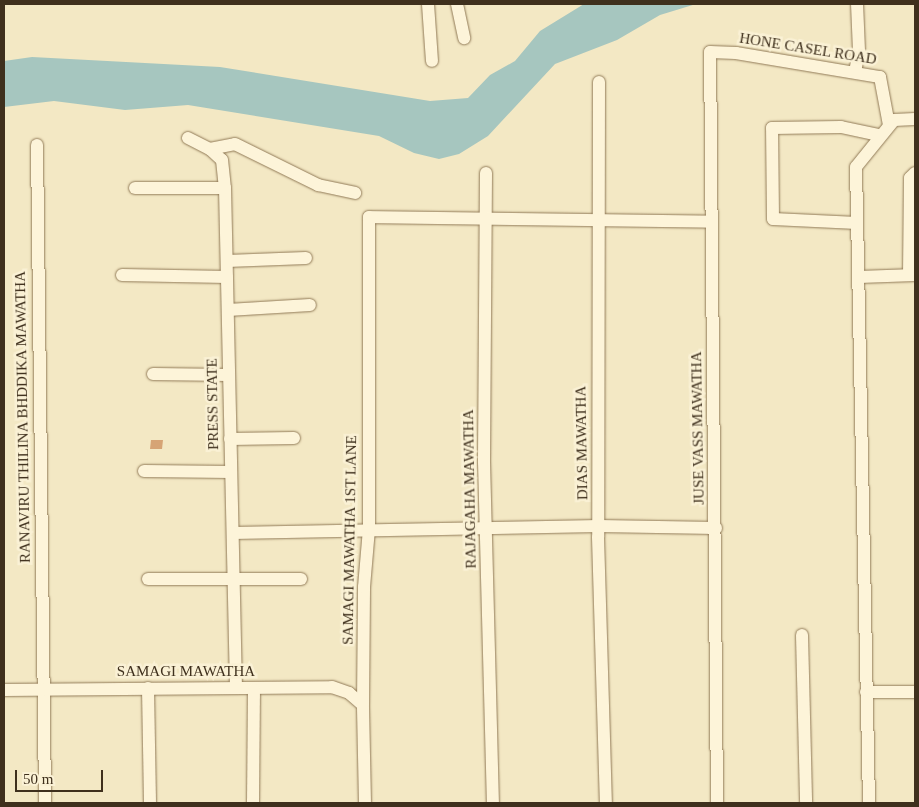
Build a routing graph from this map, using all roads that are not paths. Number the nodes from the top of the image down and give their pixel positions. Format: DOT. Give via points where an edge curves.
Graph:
graph roads {
  1 [pos="428,4"];
  2 [pos="457,4"];
  3 [pos="857,4"];
  4 [pos="464,38"];
  5 [pos="710,52"];
  6 [pos="432,61"];
  7 [pos="854,72"];
  8 [pos="599,82"];
  9 [pos="915,119"];
  10 [pos="889,125"];
  11 [pos="879,135"];
  12 [pos="188,138"];
  13 [pos="37,145"];
  14 [pos="210,149"];
  15 [pos="486,173"];
  16 [pos="915,173"];
  17 [pos="135,188"];
  18 [pos="225,188"];
  19 [pos="355,193"];
  20 [pos="486,220"];
  21 [pos="597,220"];
  22 [pos="712,222"];
  23 [pos="857,222"];
  24 [pos="306,258"];
  25 [pos="227,262"];
  26 [pos="122,275"];
  27 [pos="912,275"];
  28 [pos="227,277"];
  29 [pos="859,277"];
  30 [pos="310,305"];
  31 [pos="228,310"];
  32 [pos="153,374"];
  33 [pos="229,375"];
  34 [pos="294,438"];
  35 [pos="230,439"];
  36 [pos="144,471"];
  37 [pos="231,472"];
  38 [pos="599,526"];
  39 [pos="716,528"];
  40 [pos="370,529"];
  41 [pos="486,530"];
  42 [pos="233,533"];
  43 [pos="234,576"];
  44 [pos="148,579"];
  45 [pos="300,579"];
  46 [pos="802,635"];
  47 [pos="43,688"];
  48 [pos="148,688"];
  49 [pos="236,688"];
  50 [pos="4,690"];
  51 [pos="254,690"];
  52 [pos="866,692"];
  53 [pos="915,692"];
  54 [pos="363,705"];
  55 [pos="45,803"];
  56 [pos="150,803"];
  57 [pos="254,803"];
  58 [pos="365,803"];
  59 [pos="492,803"];
  60 [pos="606,803"];
  61 [pos="717,803"];
  62 [pos="806,803"];
  63 [pos="869,803"];
  1 -- 6 [label="street"];
  2 -- 4 [label="street"];
  3 -- 7 [label="street" via="860,36"];
  5 -- 7 [label="street, HONE CASEL ROAD" via="736,53"];
  5 -- 22 [label="street, JUSE VASS MAWATHA"];
  7 -- 10 [label="street, HONE CASEL ROAD" via="884,80"];
  8 -- 21 [label="street, DIAS MAWATHA"];
  9 -- 10 [label="street" via="894,120"];
  10 -- 11 [label="street"];
  11 -- 23 [label="street" via="856,167"];
  11 -- 23 [label="street" via="841,127 772,128 773,219"];
  12 -- 14 [label="street"];
  13 -- 47 [label="street, RANAVIRU THILINA BHDDIKA MAWATHA"];
  14 -- 18 [label="street, PRESS STATE" via="222,160"];
  14 -- 19 [label="street" via="235,144 318,185"];
  15 -- 20 [label="street, RAJAGAHA MAWATHA"];
  16 -- 27 [label="street" via="910,178"];
  17 -- 18 [label="street"];
  18 -- 25 [label="street, PRESS STATE"];
  20 -- 21 [label="street"];
  20 -- 40 [label="street, SAMAGI MAWATHA 1ST LANE" via="370,217"];
  20 -- 41 [label="street, RAJAGAHA MAWATHA"];
  21 -- 22 [label="street"];
  21 -- 38 [label="street, DIAS MAWATHA"];
  22 -- 39 [label="street, JUSE VASS MAWATHA"];
  23 -- 29 [label="street"];
  24 -- 25 [label="street"];
  25 -- 28 [label="street, PRESS STATE"];
  26 -- 28 [label="street"];
  27 -- 29 [label="street"];
  28 -- 31 [label="street, PRESS STATE"];
  29 -- 52 [label="street"];
  30 -- 31 [label="street"];
  31 -- 33 [label="street, PRESS STATE"];
  32 -- 33 [label="street"];
  33 -- 35 [label="street, PRESS STATE"];
  34 -- 35 [label="street"];
  35 -- 37 [label="street, PRESS STATE"];
  36 -- 37 [label="street"];
  37 -- 42 [label="street, PRESS STATE"];
  38 -- 39 [label="street"];
  38 -- 41 [label="street"];
  38 -- 60 [label="street, DIAS MAWATHA"];
  39 -- 61 [label="street, JUSE VASS MAWATHA"];
  40 -- 41 [label="street"];
  40 -- 42 [label="street"];
  40 -- 54 [label="street, SAMAGI MAWATHA 1ST LANE" via="364,587"];
  41 -- 59 [label="street, RAJAGAHA MAWATHA"];
  42 -- 43 [label="street, PRESS STATE"];
  43 -- 44 [label="street"];
  43 -- 45 [label="street"];
  43 -- 49 [label="street, PRESS STATE"];
  46 -- 62 [label="street"];
  47 -- 48 [label="street, SAMAGI MAWATHA"];
  47 -- 50 [label="street, SAMAGI MAWATHA"];
  47 -- 55 [label="street, RANAVIRU THILINA BHDDIKA MAWATHA"];
  48 -- 49 [label="street, SAMAGI MAWATHA"];
  48 -- 56 [label="street"];
  49 -- 51 [label="street, SAMAGI MAWATHA"];
  51 -- 54 [label="street, SAMAGI MAWATHA" via="332,687 349,692"];
  51 -- 57 [label="street"];
  52 -- 53 [label="street"];
  52 -- 63 [label="street"];
  54 -- 58 [label="street, SAMAGI MAWATHA 1ST LANE"];
}
